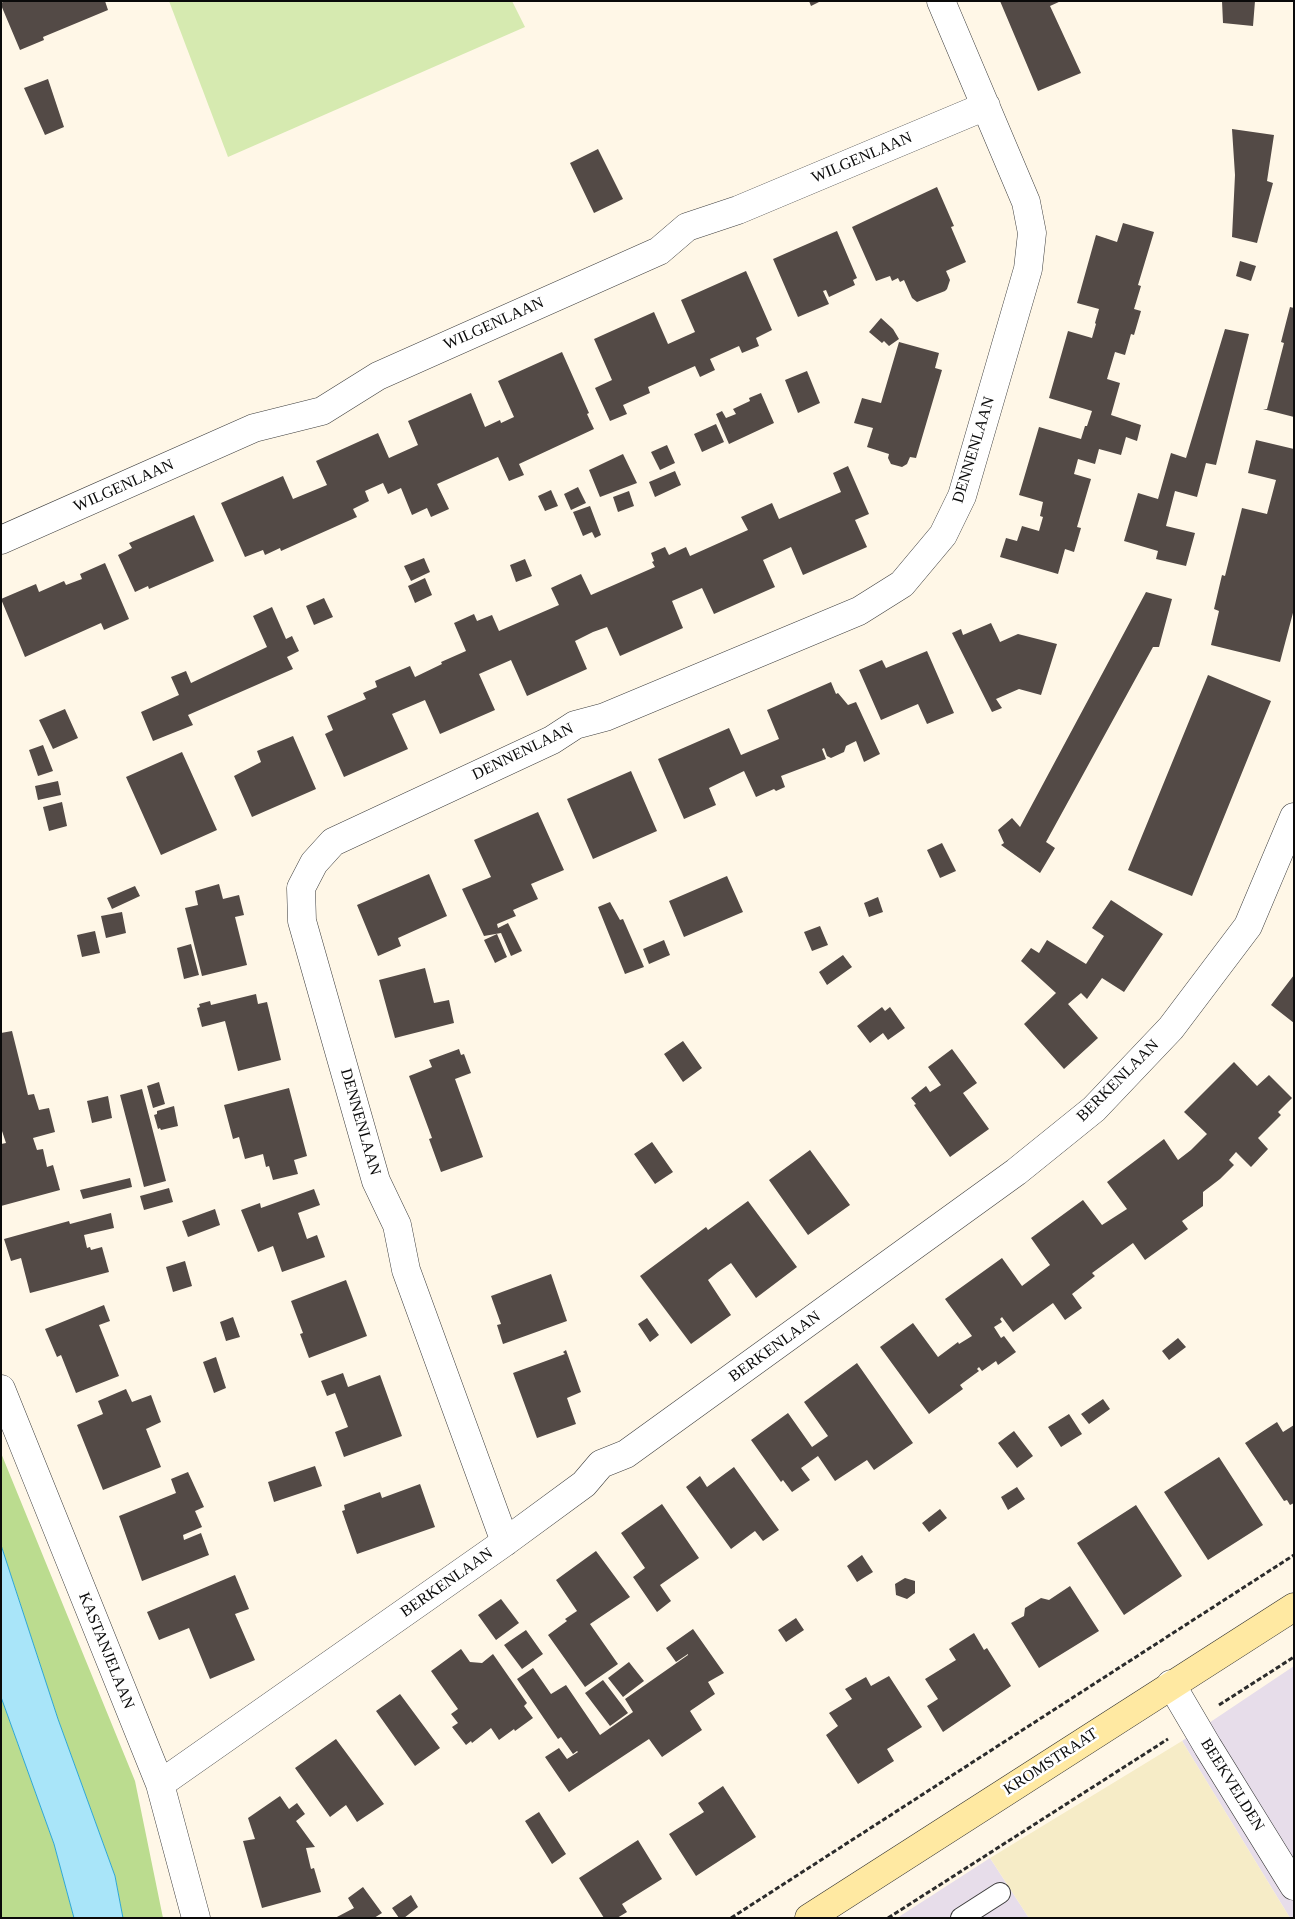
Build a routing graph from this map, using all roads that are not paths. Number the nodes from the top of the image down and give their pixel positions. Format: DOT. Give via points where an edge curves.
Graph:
graph roads {
  1 [pos="941,1"];
  2 [pos="986,106"];
  3 [pos="1,540"];
  4 [pos="1294,817"];
  5 [pos="1,1390"];
  6 [pos="505,1542"];
  7 [pos="1294,1607"];
  8 [pos="1171,1684"];
  9 [pos="160,1784"];
  10 [pos="1294,1886"];
  11 [pos="1000,1893"];
  12 [pos="196,1918"];
  13 [pos="809,1918"];
  14 [pos="961,1918"];
  1 -- 2 [label="street, DENNENLAAN"];
  2 -- 3 [label="street, WILGENLAAN" via="738,210 687,227 659,251 378,376 322,411 254,428"];
  2 -- 6 [label="street, DENNENLAAN" via="1026,202 1032,233 1028,269 962,496 943,535 902,584 859,611 605,717 575,725 552,740 333,842 314,863 301,888 302,921 376,1181 397,1225 406,1270"];
  4 -- 6 [label="street, BERKENLAAN" via="1248,926 1171,1028 1094,1109 1016,1172 626,1454 601,1464 584,1484"];
  5 -- 9 [label="street, KASTANJELAAN"];
  6 -- 9 [label="street, BERKENLAAN"];
  7 -- 8 [label="main road, KROMSTRAAT"];
  8 -- 10 [label="street, BEEKVELDEN"];
  8 -- 13 [label="main road, KROMSTRAAT"];
  9 -- 12 [label="street, KASTANJELAAN"];
  11 -- 14 [label="lane"];
}
